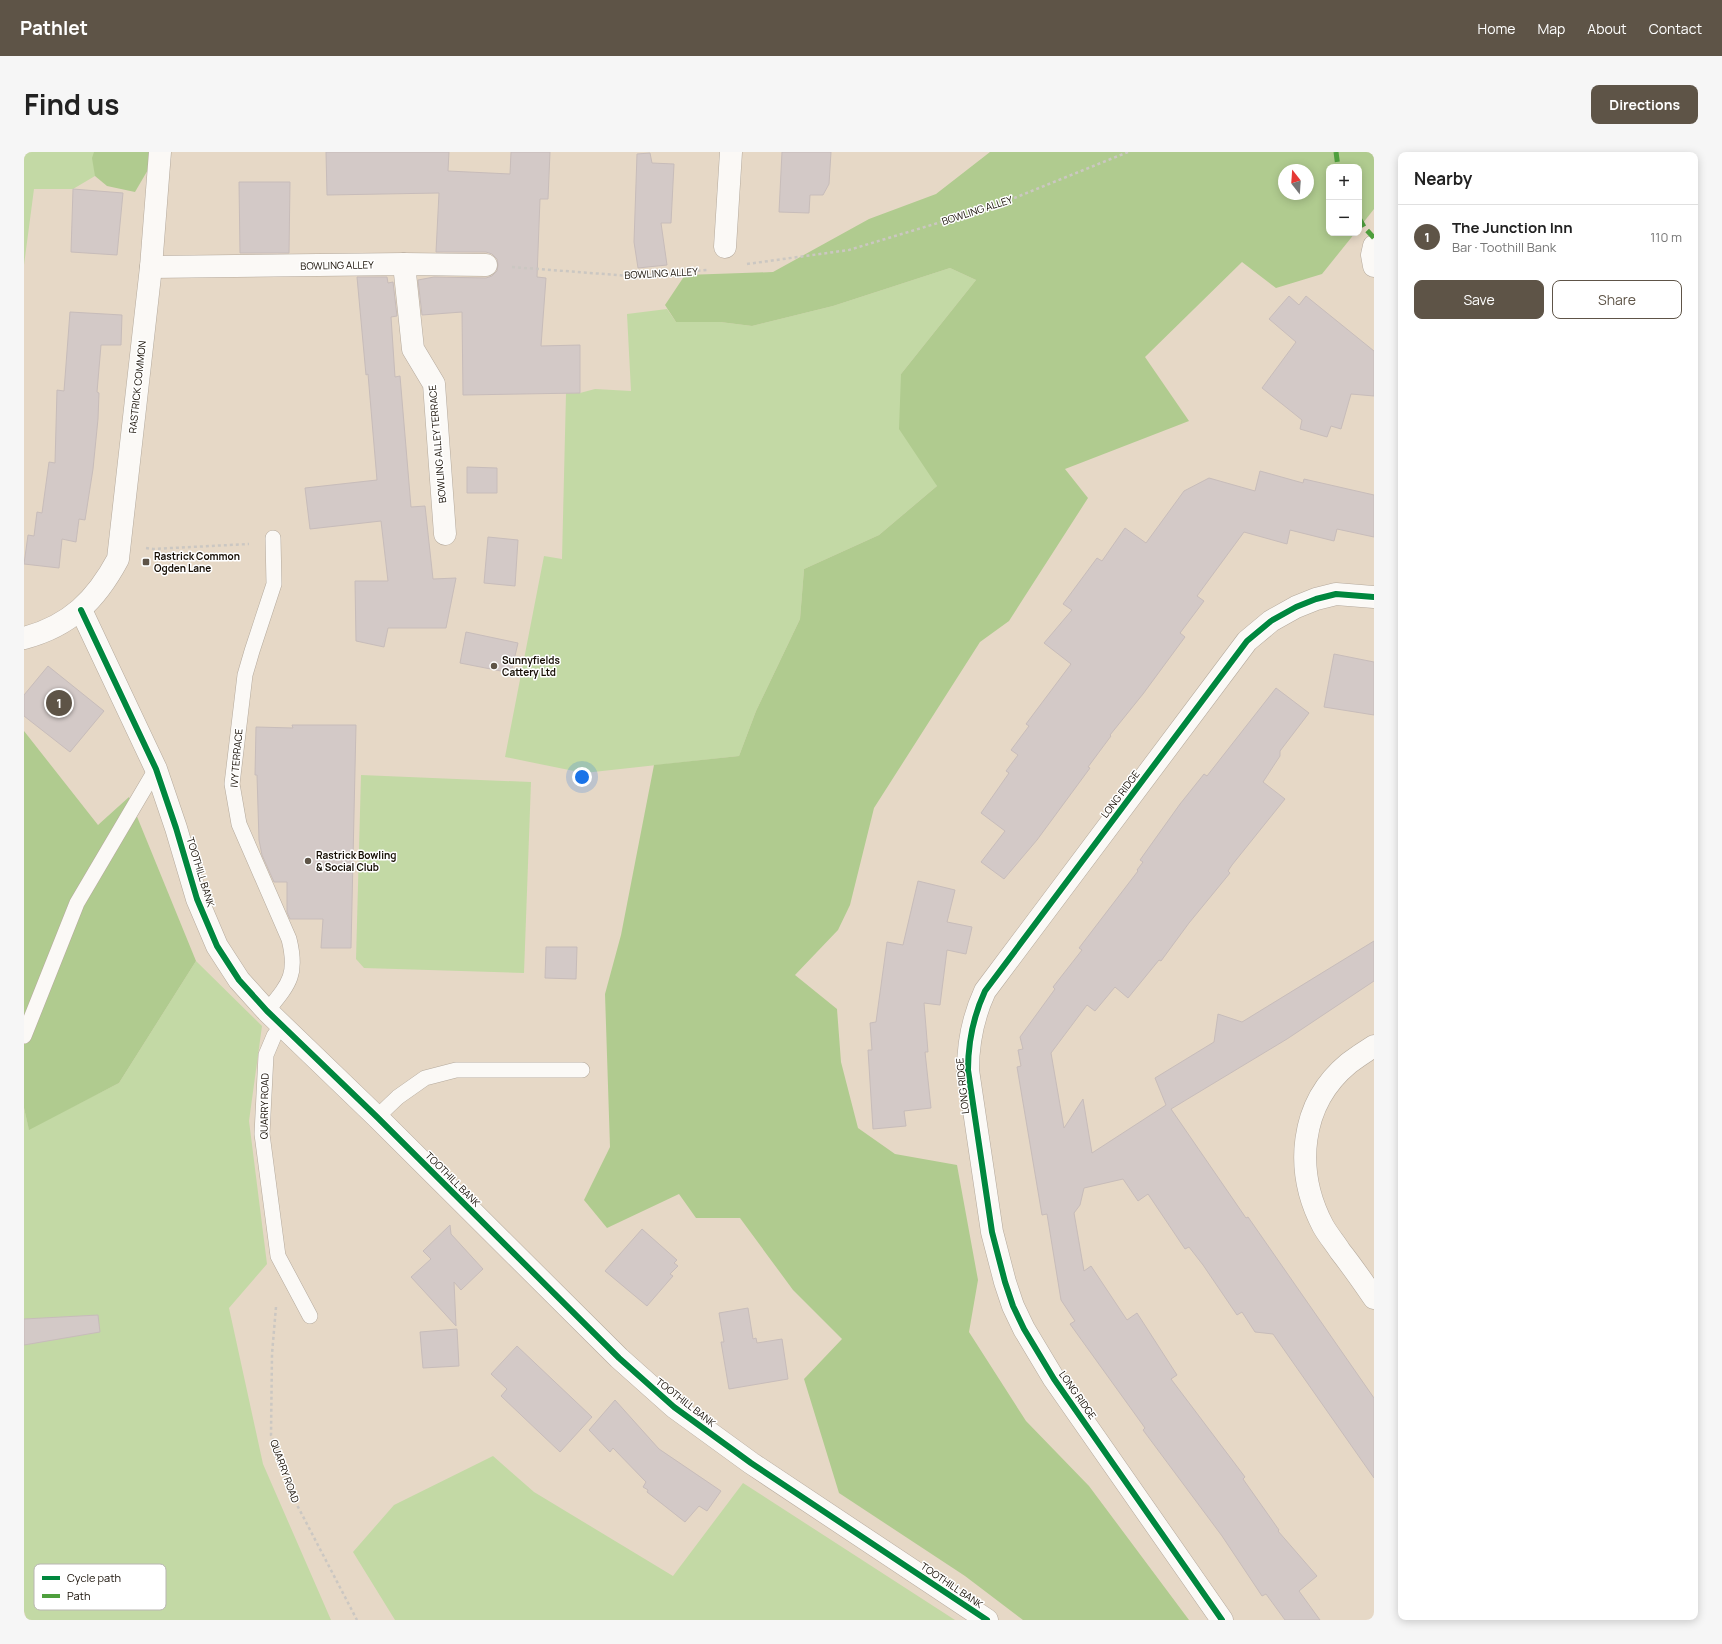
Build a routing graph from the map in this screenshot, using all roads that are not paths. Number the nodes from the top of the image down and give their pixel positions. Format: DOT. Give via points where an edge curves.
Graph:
graph roads {
  1 [pos="160,152"];
  2 [pos="731,152"];
  3 [pos="1374,246"];
  4 [pos="725,247"];
  5 [pos="404,264"];
  6 [pos="486,265"];
  7 [pos="1374,266"];
  8 [pos="151,267"];
  9 [pos="445,534"];
  10 [pos="273,538"];
  11 [pos="1374,597"];
  12 [pos="80,610"];
  13 [pos="24,638"];
  14 [pos="156,769"];
  15 [pos="274,1018"];
  16 [pos="24,1036"];
  17 [pos="1374,1046"];
  18 [pos="582,1070"];
  19 [pos="377,1117"];
  20 [pos="1374,1298"];
  21 [pos="310,1316"];
  22 [pos="987,1620"];
  23 [pos="1222,1620"];
  1 -- 8 [label="street, RASTRICK COMMON"];
  2 -- 4 [label="street"];
  3 -- 7 [label="street"];
  5 -- 6 [label="street, BOWLING ALLEY"];
  5 -- 8 [label="street, BOWLING ALLEY"];
  5 -- 9 [label="street, BOWLING ALLEY TERRACE" via="412,349 434,384"];
  8 -- 12 [label="street, RASTRICK COMMON" via="118,559 96,594"];
  10 -- 15 [label="lane, IVY TERRACE" via="274,584 245,675 232,784 239,824 293,953 290,979"];
  11 -- 23 [label="street, LONG RIDGE" via="1336,594 1316,599 1271,621 1247,641 985,991 976,1009 968,1049 968,1070 991,1224 1013,1306 1054,1379"];
  12 -- 13 [label="street, RASTRICK COMMON" via="64,623"];
  12 -- 14 [label="street, TOOTHILL BANK" via="126,690"];
  14 -- 15 [label="street, TOOTHILL BANK" via="197,900 217,946 239,980"];
  14 -- 16 [label="lane" via="77,903"];
  15 -- 19 [label="street, TOOTHILL BANK"];
  15 -- 21 [label="lane, QUARRY ROAD" via="274,1036 266,1055 262,1134 278,1256"];
  17 -- 20 [label="street" via="1349,1063 1324,1091 1308,1129 1304,1155 1307,1182 1323,1227"];
  18 -- 19 [label="lane" via="456,1070 425,1078 398,1097"];
  19 -- 22 [label="street, TOOTHILL BANK" via="619,1358 674,1407 757,1467"];
}
